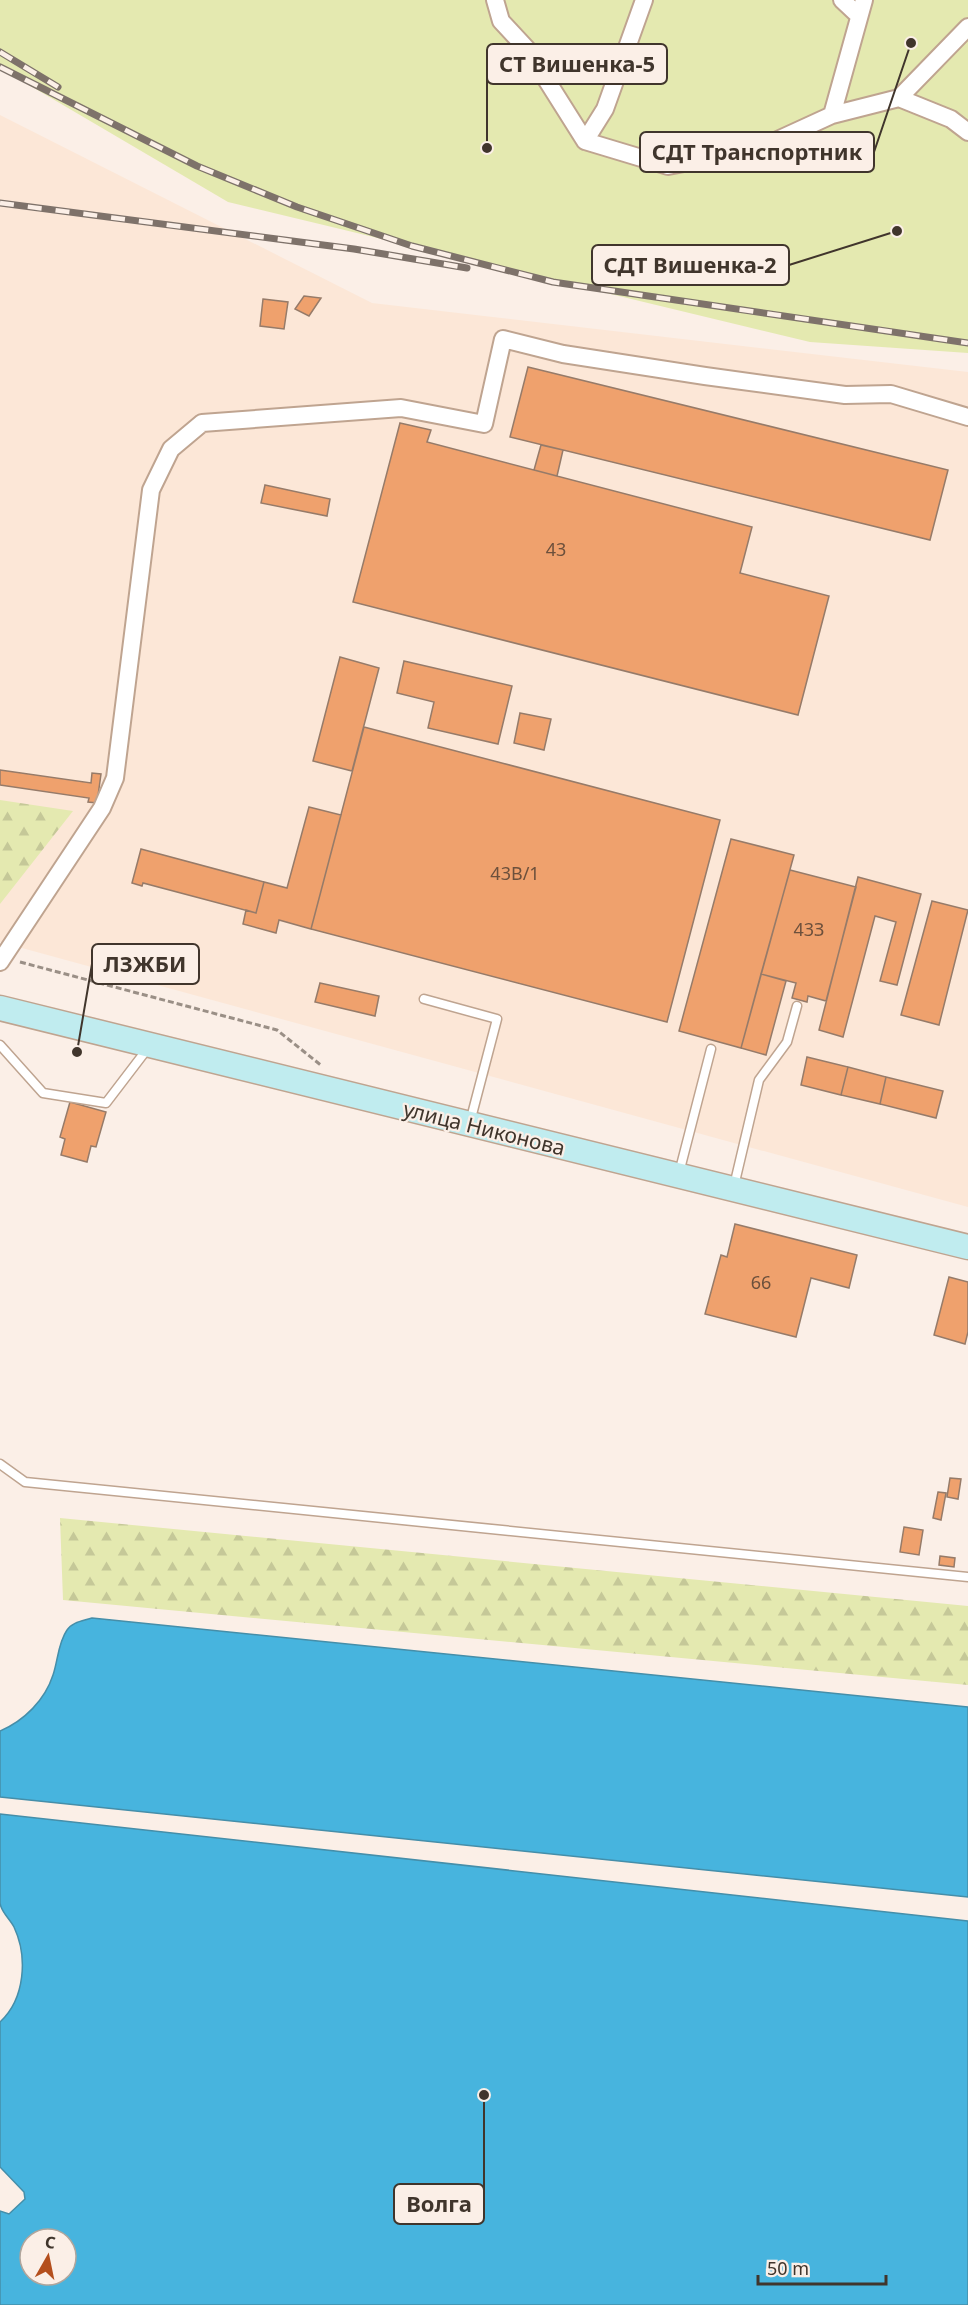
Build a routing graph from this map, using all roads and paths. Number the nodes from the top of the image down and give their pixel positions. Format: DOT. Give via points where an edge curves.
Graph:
graph roads {
  1 [pos="495,0"];
  2 [pos="644,0"];
  3 [pos="842,0"];
  4 [pos="861,7"];
  5 [pos="968,27"];
  6 [pos="899,98"];
  7 [pos="832,115"];
  8 [pos="968,132"];
  9 [pos="585,141"];
  10 [pos="968,417"];
  11 [pos="0,962"];
  12 [pos="424,999"];
  13 [pos="797,1006"];
  14 [pos="0,1008"];
  15 [pos="0,1045"];
  16 [pos="148,1047"];
  17 [pos="711,1049"];
  18 [pos="469,1125"];
  19 [pos="679,1177"];
  20 [pos="733,1190"];
  21 [pos="968,1247"];
  22 [pos="0,1464"];
  23 [pos="968,1577"];
  1 -- 9 [label="street" via="501,21 527,49"];
  2 -- 9 [label="street" via="605,109"];
  3 -- 4 [label="street"];
  4 -- 7 [label="street"];
  5 -- 6 [label="street"];
  6 -- 7 [label="street"];
  6 -- 8 [label="street" via="951,118"];
  7 -- 9 [label="street" via="758,149 668,166"];
  10 -- 11 [label="street" via="891,394 845,395 729,380 563,354 503,339 484,424 401,408 202,423 171,448 150,490 115,778 102,808"];
  12 -- 18 [label="lane" via="497,1019"];
  13 -- 20 [label="lane" via="787,1042 759,1080"];
  14 -- 16 [label="main road, улица Никонова"];
  15 -- 16 [label="lane" via="42,1093 106,1102"];
  16 -- 18 [label="main road, улица Никонова"];
  17 -- 19 [label="lane"];
  18 -- 19 [label="main road, улица Никонова"];
  19 -- 20 [label="main road, улица Никонова"];
  20 -- 21 [label="main road, улица Никонова"];
  22 -- 23 [label="lane" via="25,1482"];
}
